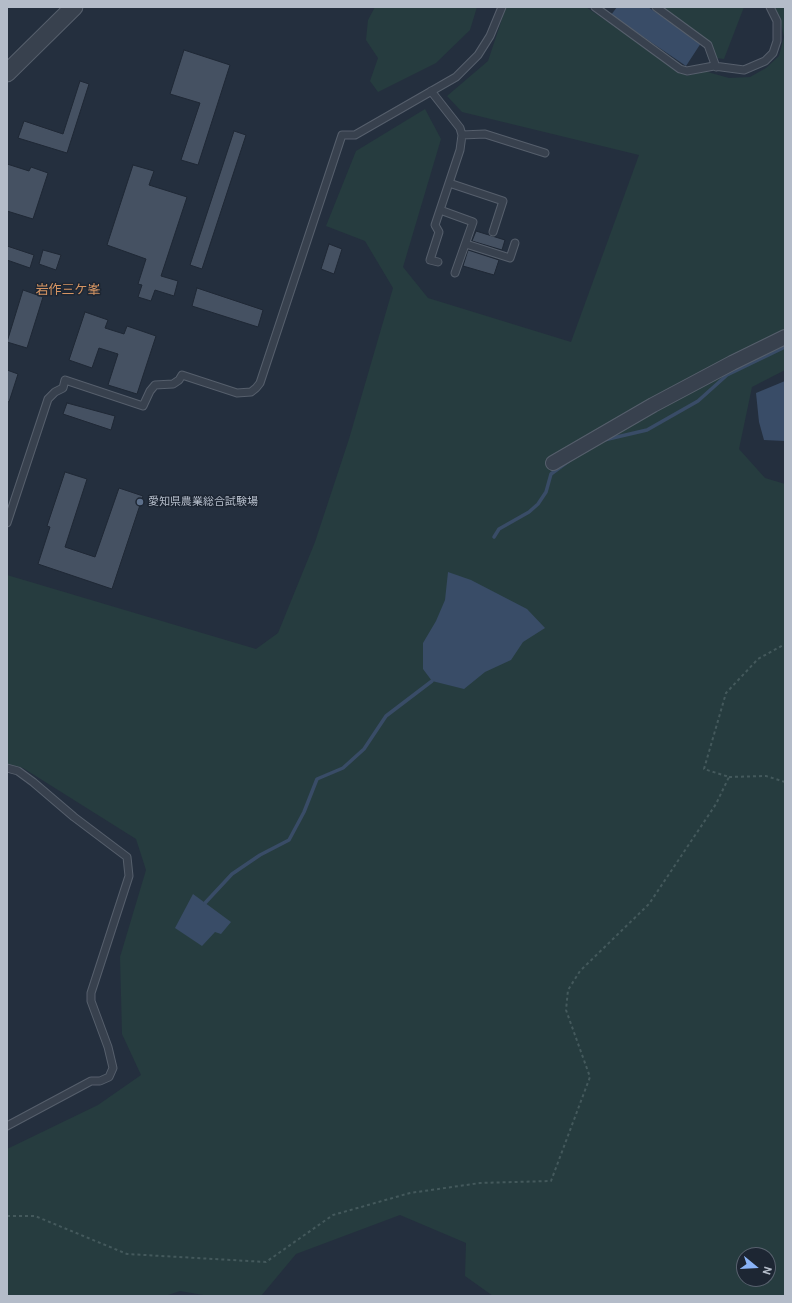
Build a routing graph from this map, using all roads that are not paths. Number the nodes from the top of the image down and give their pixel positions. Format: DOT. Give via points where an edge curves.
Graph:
graph roads {
  1 [pos="74,7"];
  2 [pos="502,7"];
  3 [pos="595,7"];
  4 [pos="656,7"];
  5 [pos="770,7"];
  6 [pos="716,66"];
  7 [pos="7,73"];
  8 [pos="431,91"];
  9 [pos="462,135"];
  10 [pos="545,153"];
  11 [pos="449,183"];
  12 [pos="440,210"];
  13 [pos="493,232"];
  14 [pos="515,243"];
  15 [pos="466,244"];
  16 [pos="438,262"];
  17 [pos="455,273"];
  18 [pos="785,337"];
  19 [pos="553,462"];
  20 [pos="7,523"];
  21 [pos="7,768"];
  22 [pos="7,1126"];
  1 -- 7 [label="street"];
  2 -- 8 [label="lane" via="490,36 478,55 456,77"];
  3 -- 6 [label="lane" via="680,69 687,71"];
  4 -- 6 [label="lane" via="708,45"];
  5 -- 6 [label="lane" via="777,21 778,32 773,53 765,61 744,70"];
  8 -- 9 [label="lane" via="460,128"];
  8 -- 20 [label="lane" via="355,135 342,135 260,383 256,388 251,392 236,393 182,375 173,384 155,386 144,406 65,380 63,388 48,399"];
  9 -- 10 [label="lane" via="484,134"];
  9 -- 11 [label="lane"];
  11 -- 12 [label="lane"];
  11 -- 13 [label="lane" via="503,201"];
  12 -- 15 [label="lane" via="473,222"];
  12 -- 16 [label="lane" via="435,225 439,232 430,260"];
  14 -- 15 [label="lane" via="510,258"];
  15 -- 17 [label="lane"];
  18 -- 19 [label="street" via="659,402"];
  21 -- 22 [label="lane" via="18,771 33,782 127,858 129,876 91,993 91,1001 108,1046 113,1068 109,1077 91,1081"];
}
